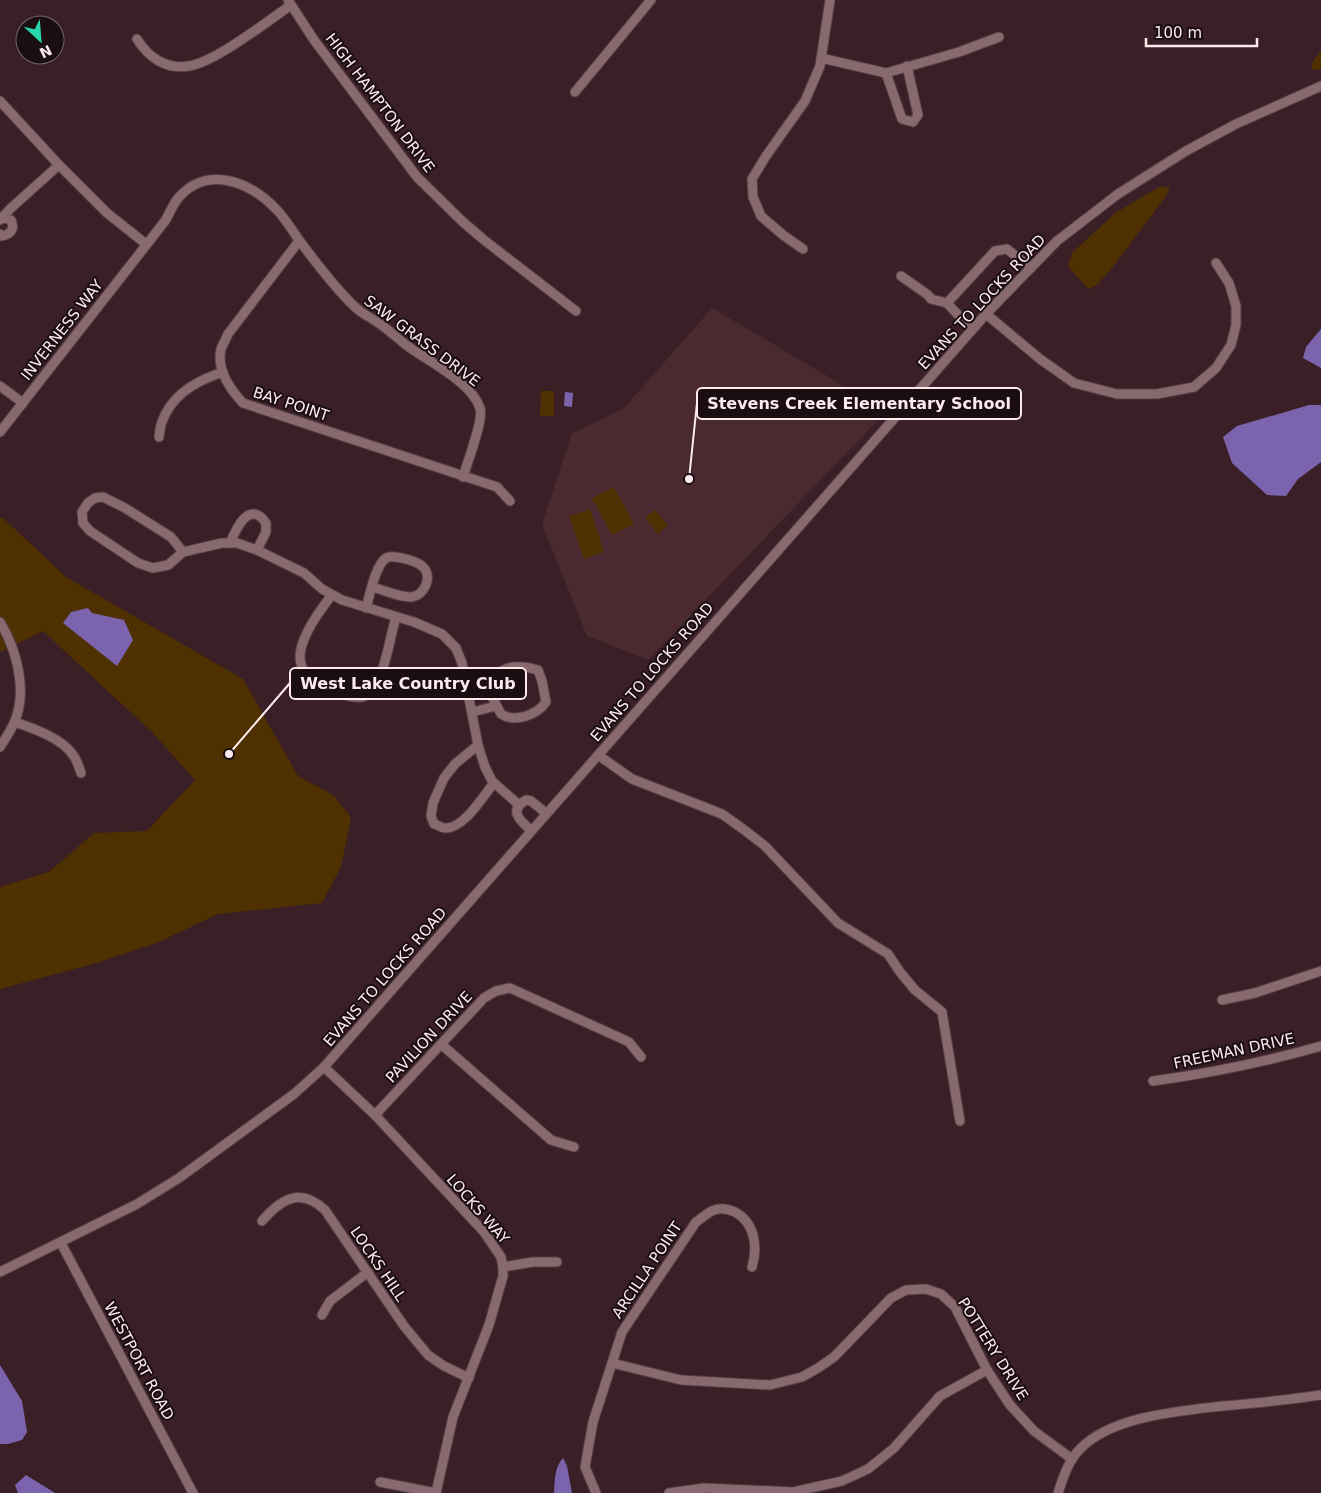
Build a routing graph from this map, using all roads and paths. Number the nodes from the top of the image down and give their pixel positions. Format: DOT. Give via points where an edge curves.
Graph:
graph roads {
  1 [pos="651,0"];
  2 [pos="830,0"];
  3 [pos="289,3"];
  4 [pos="1000,37"];
  5 [pos="137,39"];
  6 [pos="821,58"];
  7 [pos="907,66"];
  8 [pos="886,72"];
  9 [pos="1321,86"];
  10 [pos="575,92"];
  11 [pos="0,101"];
  12 [pos="59,165"];
  13 [pos="2,219"];
  14 [pos="0,234"];
  15 [pos="299,241"];
  16 [pos="146,244"];
  17 [pos="803,249"];
  18 [pos="1216,263"];
  19 [pos="1030,268"];
  20 [pos="901,276"];
  21 [pos="947,303"];
  22 [pos="576,311"];
  23 [pos="986,314"];
  24 [pos="972,330"];
  25 [pos="223,372"];
  26 [pos="0,386"];
  27 [pos="23,403"];
  28 [pos="0,432"];
  29 [pos="159,437"];
  30 [pos="463,477"];
  31 [pos="510,501"];
  32 [pos="230,543"];
  33 [pos="257,550"];
  34 [pos="183,552"];
  35 [pos="372,587"];
  36 [pos="332,594"];
  37 [pos="366,608"];
  38 [pos="396,617"];
  39 [pos="0,622"];
  40 [pos="488,691"];
  41 [pos="468,694"];
  42 [pos="496,706"];
  43 [pos="472,712"];
  44 [pos="14,722"];
  45 [pos="478,745"];
  46 [pos="0,747"];
  47 [pos="598,755"];
  48 [pos="81,773"];
  49 [pos="494,783"];
  50 [pos="519,806"];
  51 [pos="546,813"];
  52 [pos="531,830"];
  53 [pos="1321,971"];
  54 [pos="1222,1000"];
  55 [pos="442,1045"];
  56 [pos="1321,1046"];
  57 [pos="641,1057"];
  58 [pos="324,1067"];
  59 [pos="1153,1081"];
  60 [pos="375,1114"];
  61 [pos="960,1121"];
  62 [pos="574,1147"];
  63 [pos="262,1221"];
  64 [pos="61,1243"];
  65 [pos="557,1262"];
  66 [pos="503,1267"];
  67 [pos="752,1267"];
  68 [pos="0,1272"];
  69 [pos="368,1272"];
  70 [pos="322,1315"];
  71 [pos="612,1363"];
  72 [pos="987,1370"];
  73 [pos="468,1378"];
  74 [pos="1321,1395"];
  75 [pos="1072,1459"];
  76 [pos="380,1482"];
  77 [pos="192,1493"];
  78 [pos="436,1493"];
  79 [pos="596,1493"];
  80 [pos="669,1493"];
  81 [pos="1058,1493"];
  1 -- 10 [label="street"];
  2 -- 6 [label="street"];
  3 -- 5 [label="street" via="219,53 189,66 162,63 150,56"];
  3 -- 22 [label="street, HIGH HAMPTON DRIVE" via="417,177 484,240"];
  4 -- 7 [label="street"];
  6 -- 8 [label="street"];
  6 -- 17 [label="street" via="805,101 752,179 753,197 761,216"];
  7 -- 8 [label="street"];
  7 -- 8 [label="street" via="918,115 913,122 902,119"];
  9 -- 19 [label="street, EVANS TO LOCKS ROAD" via="1236,124 1118,194 1057,241"];
  11 -- 12 [label="street"];
  12 -- 13 [label="street"];
  12 -- 16 [label="street" via="107,213"];
  13 -- 14 [label="street" via="11,220 13,225 8,235"];
  15 -- 16 [label="street, SAW GRASS DRIVE" via="275,208 261,196 236,182 216,178 195,185 180,195"];
  15 -- 25 [label="street, BAY POINT" via="228,334 221,349"];
  15 -- 30 [label="street, SAW GRASS DRIVE" via="356,308 474,395 481,410 480,422"];
  16 -- 27 [label="street, INVERNESS WAY"];
  18 -- 23 [label="street" via="1229,283 1236,306 1236,325 1232,345 1216,368 1194,387 1156,394 1116,394 1074,383"];
  19 -- 21 [label="street" via="1007,249 995,251"];
  19 -- 23 [label="street, EVANS TO LOCKS ROAD"];
  20 -- 21 [label="street" via="931,299"];
  21 -- 24 [label="street"];
  23 -- 24 [label="street, EVANS TO LOCKS ROAD"];
  24 -- 47 [label="street, EVANS TO LOCKS ROAD"];
  25 -- 29 [label="street" via="203,378 172,404 162,421"];
  25 -- 30 [label="street, BAY POINT" via="233,393 243,403"];
  26 -- 27 [label="street"];
  27 -- 28 [label="street, INVERNESS WAY"];
  30 -- 31 [label="street, BAY POINT" via="497,487"];
  32 -- 33 [label="street"];
  32 -- 33 [label="street" via="244,517 257,515 266,523 266,532"];
  32 -- 34 [label="street"];
  33 -- 36 [label="street" via="304,574"];
  34 -- 34 [label="street" via="171,537 103,497 95,498 82,512 83,523 90,531 138,563 153,568 168,565"];
  35 -- 35 [label="street" via="379,565 387,557 394,555 422,566 426,571 426,586 418,596 409,597"];
  35 -- 37 [label="street"];
  36 -- 37 [label="street"];
  36 -- 38 [label="street" via="318,612 300,658 306,676 312,682 340,693 354,697 372,692"];
  37 -- 38 [label="street"];
  38 -- 41 [label="street" via="442,634 456,648"];
  39 -- 44 [label="street" via="18,666 20,683"];
  40 -- 41 [label="street"];
  40 -- 42 [label="street"];
  40 -- 42 [label="street" via="494,678 502,671 515,667 538,670 546,693 542,708 512,718 501,714"];
  41 -- 43 [label="street"];
  42 -- 43 [label="street"];
  43 -- 45 [label="street"];
  44 -- 46 [label="street"];
  44 -- 48 [label="street" via="55,739 73,754"];
  45 -- 49 [label="street"];
  45 -- 49 [label="street" via="444,778 433,803 431,816 434,824 444,828 462,823"];
  47 -- 51 [label="street, EVANS TO LOCKS ROAD"];
  47 -- 61 [label="street" via="632,779 722,814 765,846 838,923 888,954 915,990 942,1012"];
  49 -- 50 [label="street"];
  50 -- 51 [label="street" via="526,800 531,801"];
  50 -- 52 [label="street" via="517,815"];
  51 -- 52 [label="street, EVANS TO LOCKS ROAD"];
  52 -- 58 [label="street, EVANS TO LOCKS ROAD"];
  53 -- 54 [label="street" via="1255,993"];
  55 -- 57 [label="street, PAVILION DRIVE" via="484,998 510,988 629,1042"];
  55 -- 60 [label="street, PAVILION DRIVE"];
  55 -- 62 [label="street" via="551,1140"];
  56 -- 59 [label="street, FREEMAN DRIVE" via="1274,1060"];
  58 -- 60 [label="street, LOCKS WAY"];
  58 -- 64 [label="street, EVANS TO LOCKS ROAD" via="294,1094 179,1178 138,1204"];
  60 -- 66 [label="street, LOCKS WAY" via="484,1232 501,1257"];
  63 -- 69 [label="street, LOCKS HILL" via="281,1202 296,1197 316,1202"];
  64 -- 68 [label="street, EVANS TO LOCKS ROAD"];
  64 -- 77 [label="street, WESTPORT ROAD"];
  65 -- 66 [label="street"];
  66 -- 73 [label="street, LOCKS WAY" via="489,1324"];
  67 -- 71 [label="street, ARCILLA POINT" via="756,1254 752,1230 744,1217 728,1208 714,1210 696,1222 622,1332"];
  69 -- 70 [label="street" via="330,1301"];
  69 -- 73 [label="street, LOCKS HILL" via="428,1355"];
  71 -- 72 [label="street, POTTERY DRIVE" via="680,1380 770,1385 802,1377 834,1357 891,1298 906,1290 926,1289 941,1294 955,1307"];
  71 -- 79 [label="street, ARCILLA POINT" via="593,1422 585,1467"];
  72 -- 75 [label="street, POTTERY DRIVE" via="1010,1406 1034,1431"];
  72 -- 80 [label="street" via="940,1396 894,1448 868,1469 842,1481 793,1492 704,1488"];
  73 -- 78 [label="street, LOCKS WAY" via="453,1417"];
  74 -- 75 [label="street" via="1166,1413 1135,1420 1098,1435"];
  75 -- 81 [label="street"];
  76 -- 78 [label="street"];
}
